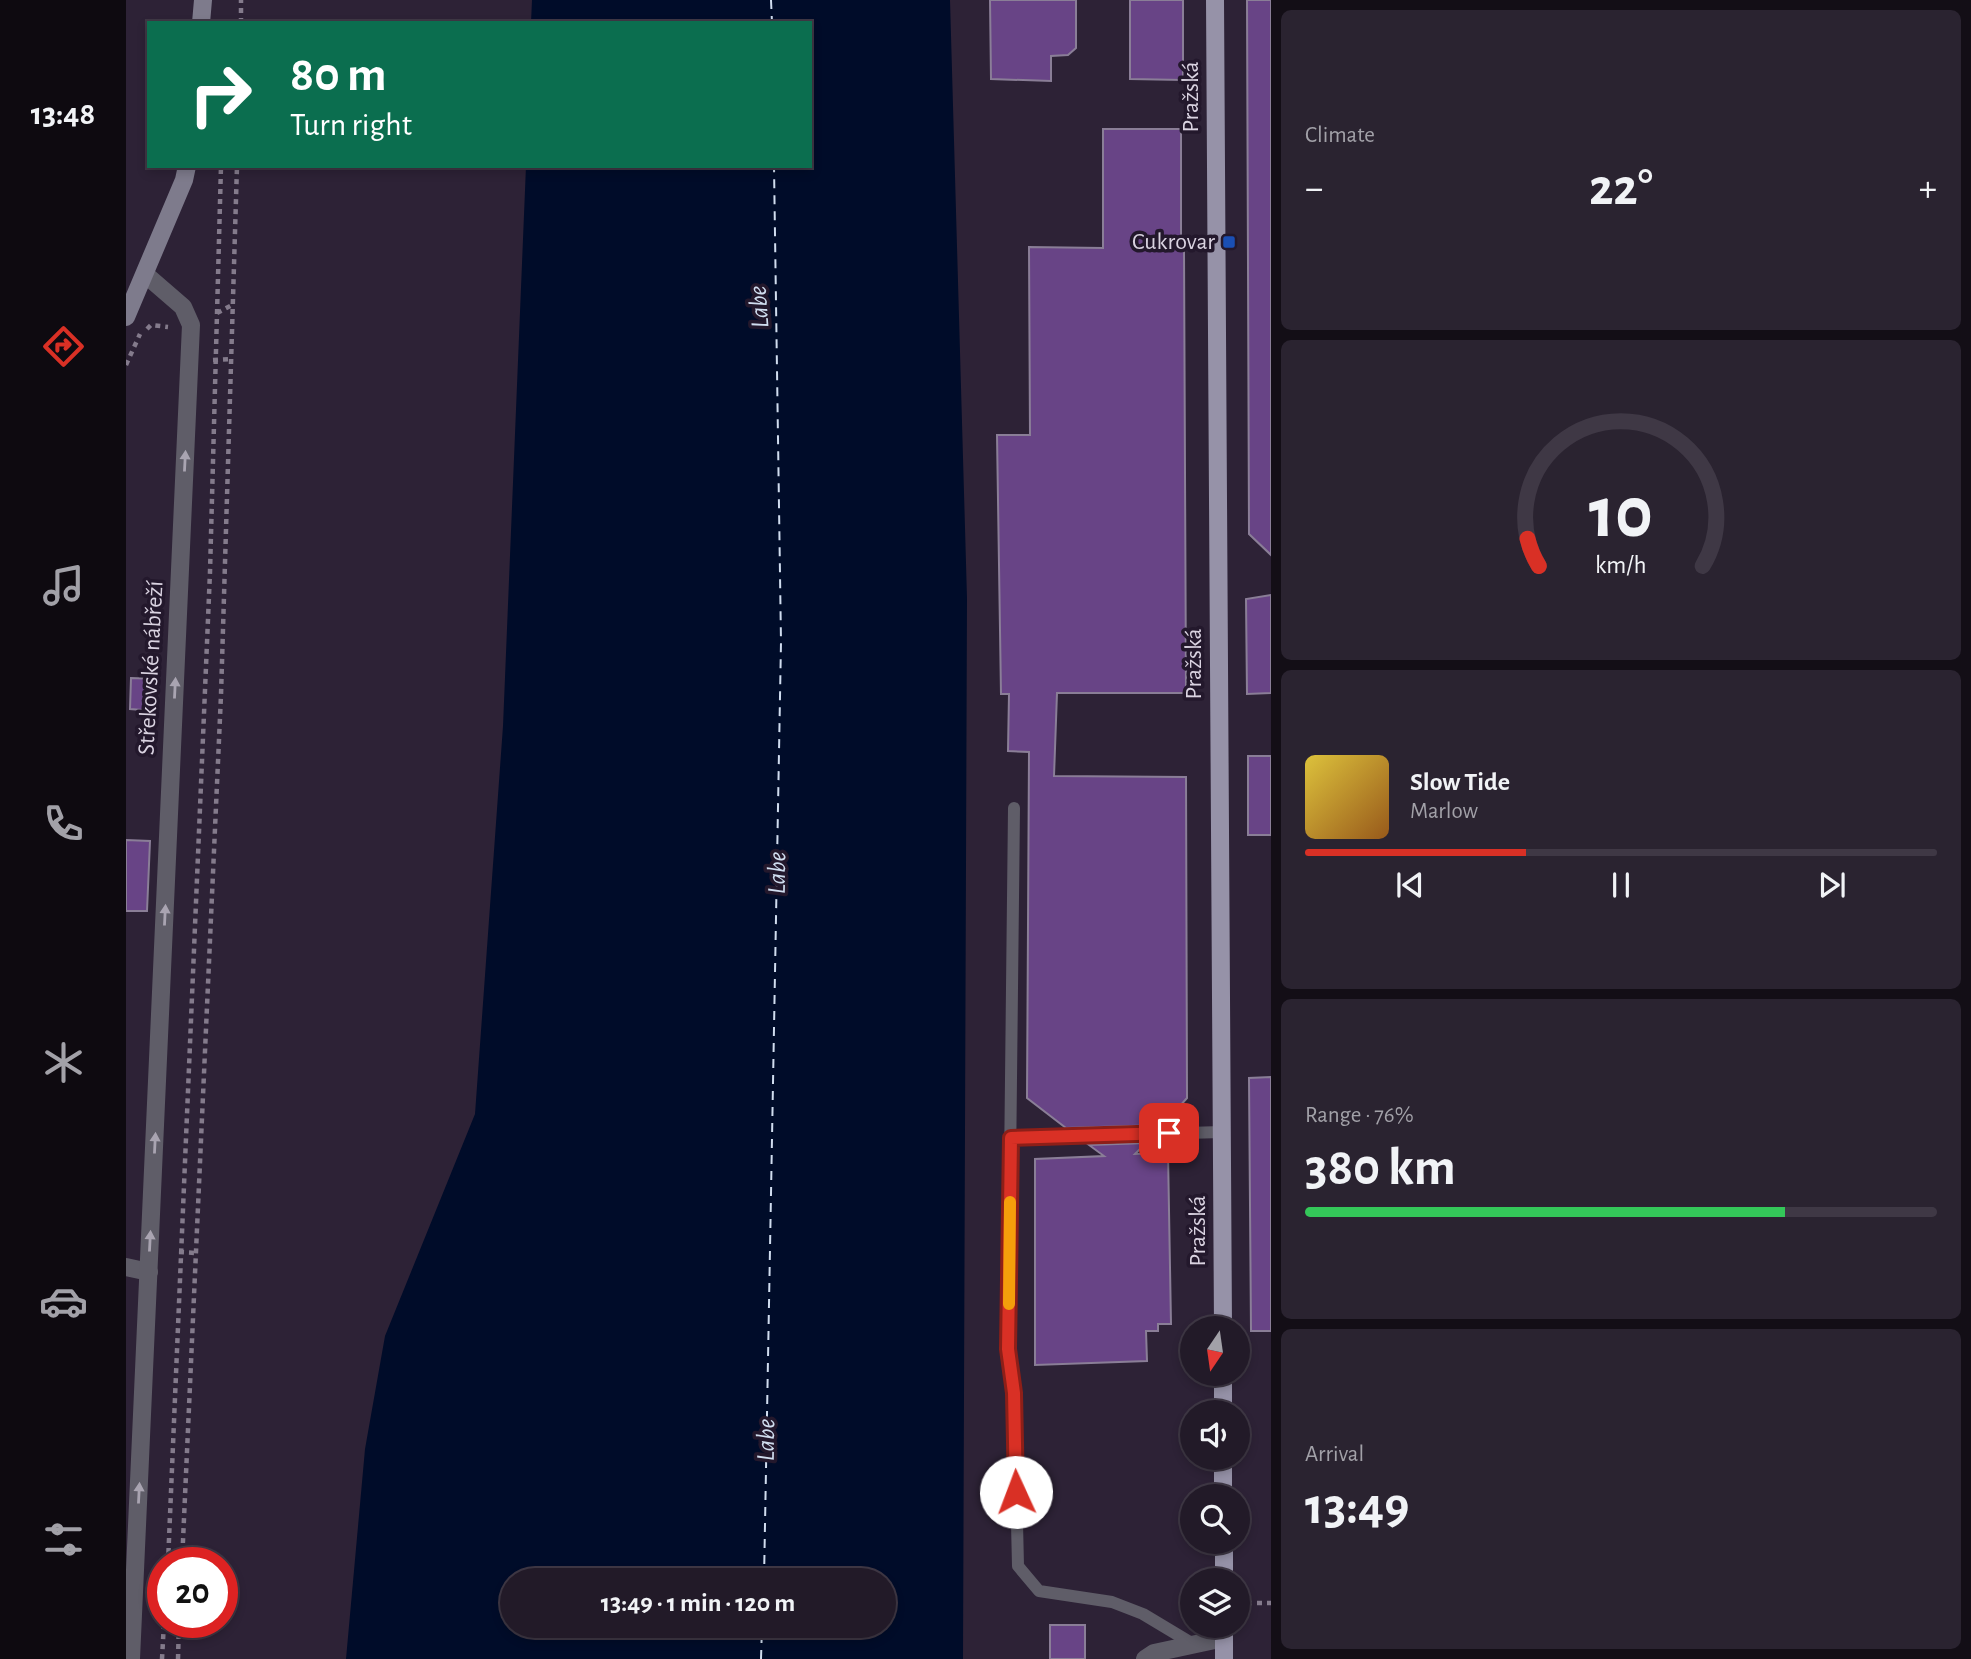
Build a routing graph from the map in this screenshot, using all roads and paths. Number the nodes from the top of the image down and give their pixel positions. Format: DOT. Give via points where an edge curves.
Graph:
graph roads {
  1 [pos="203,0"];
  2 [pos="241,0"];
  3 [pos="1215,0"];
  4 [pos="201,21"];
  5 [pos="241,21"];
  6 [pos="186,168"];
  7 [pos="221,168"];
  8 [pos="237,168"];
  9 [pos="146,275"];
  10 [pos="126,317"];
  11 [pos="1014,808"];
  12 [pos="1222,1132"];
  13 [pos="1011,1138"];
  14 [pos="126,1267"];
  15 [pos="149,1272"];
  16 [pos="1223,1316"];
  17 [pos="169,1547"];
  18 [pos="183,1547"];
  19 [pos="1250,1602"];
  20 [pos="1271,1603"];
  21 [pos="163,1638"];
  22 [pos="178,1638"];
  23 [pos="1208,1638"];
  24 [pos="1224,1638"];
  25 [pos="1193,1644"];
  26 [pos="131,1659"];
  27 [pos="162,1659"];
  28 [pos="177,1659"];
  29 [pos="1145,1659"];
  30 [pos="1224,1659"];
  1 -- 4 [label="main road"];
  2 -- 5 [label="path"];
  3 -- 12 [label="main road, Pražská"];
  6 -- 9 [label="main road"];
  7 -- 17 [label="path" via="210,572"];
  8 -- 18 [label="path" via="220,709"];
  9 -- 10 [label="main road"];
  15 -- 9 [label="street, Střekovské nábřeží, one-way" via="191,325 183,307"];
  11 -- 13 [label="lane"];
  12 -- 13 [label="lane"];
  12 -- 16 [label="main road, Pražská"];
  13 -- 25 [label="lane" via="1008,1349 1014,1393 1018,1566 1039,1591 1112,1602 1143,1614"];
  14 -- 15 [label="street"];
  26 -- 15 [label="street, Střekovské nábřeží, one-way"];
  19 -- 20 [label="path"];
  21 -- 27 [label="path"];
  22 -- 28 [label="path"];
  23 -- 25 [label="street"];
  24 -- 30 [label="main road"];
  25 -- 29 [label="street"];
}
